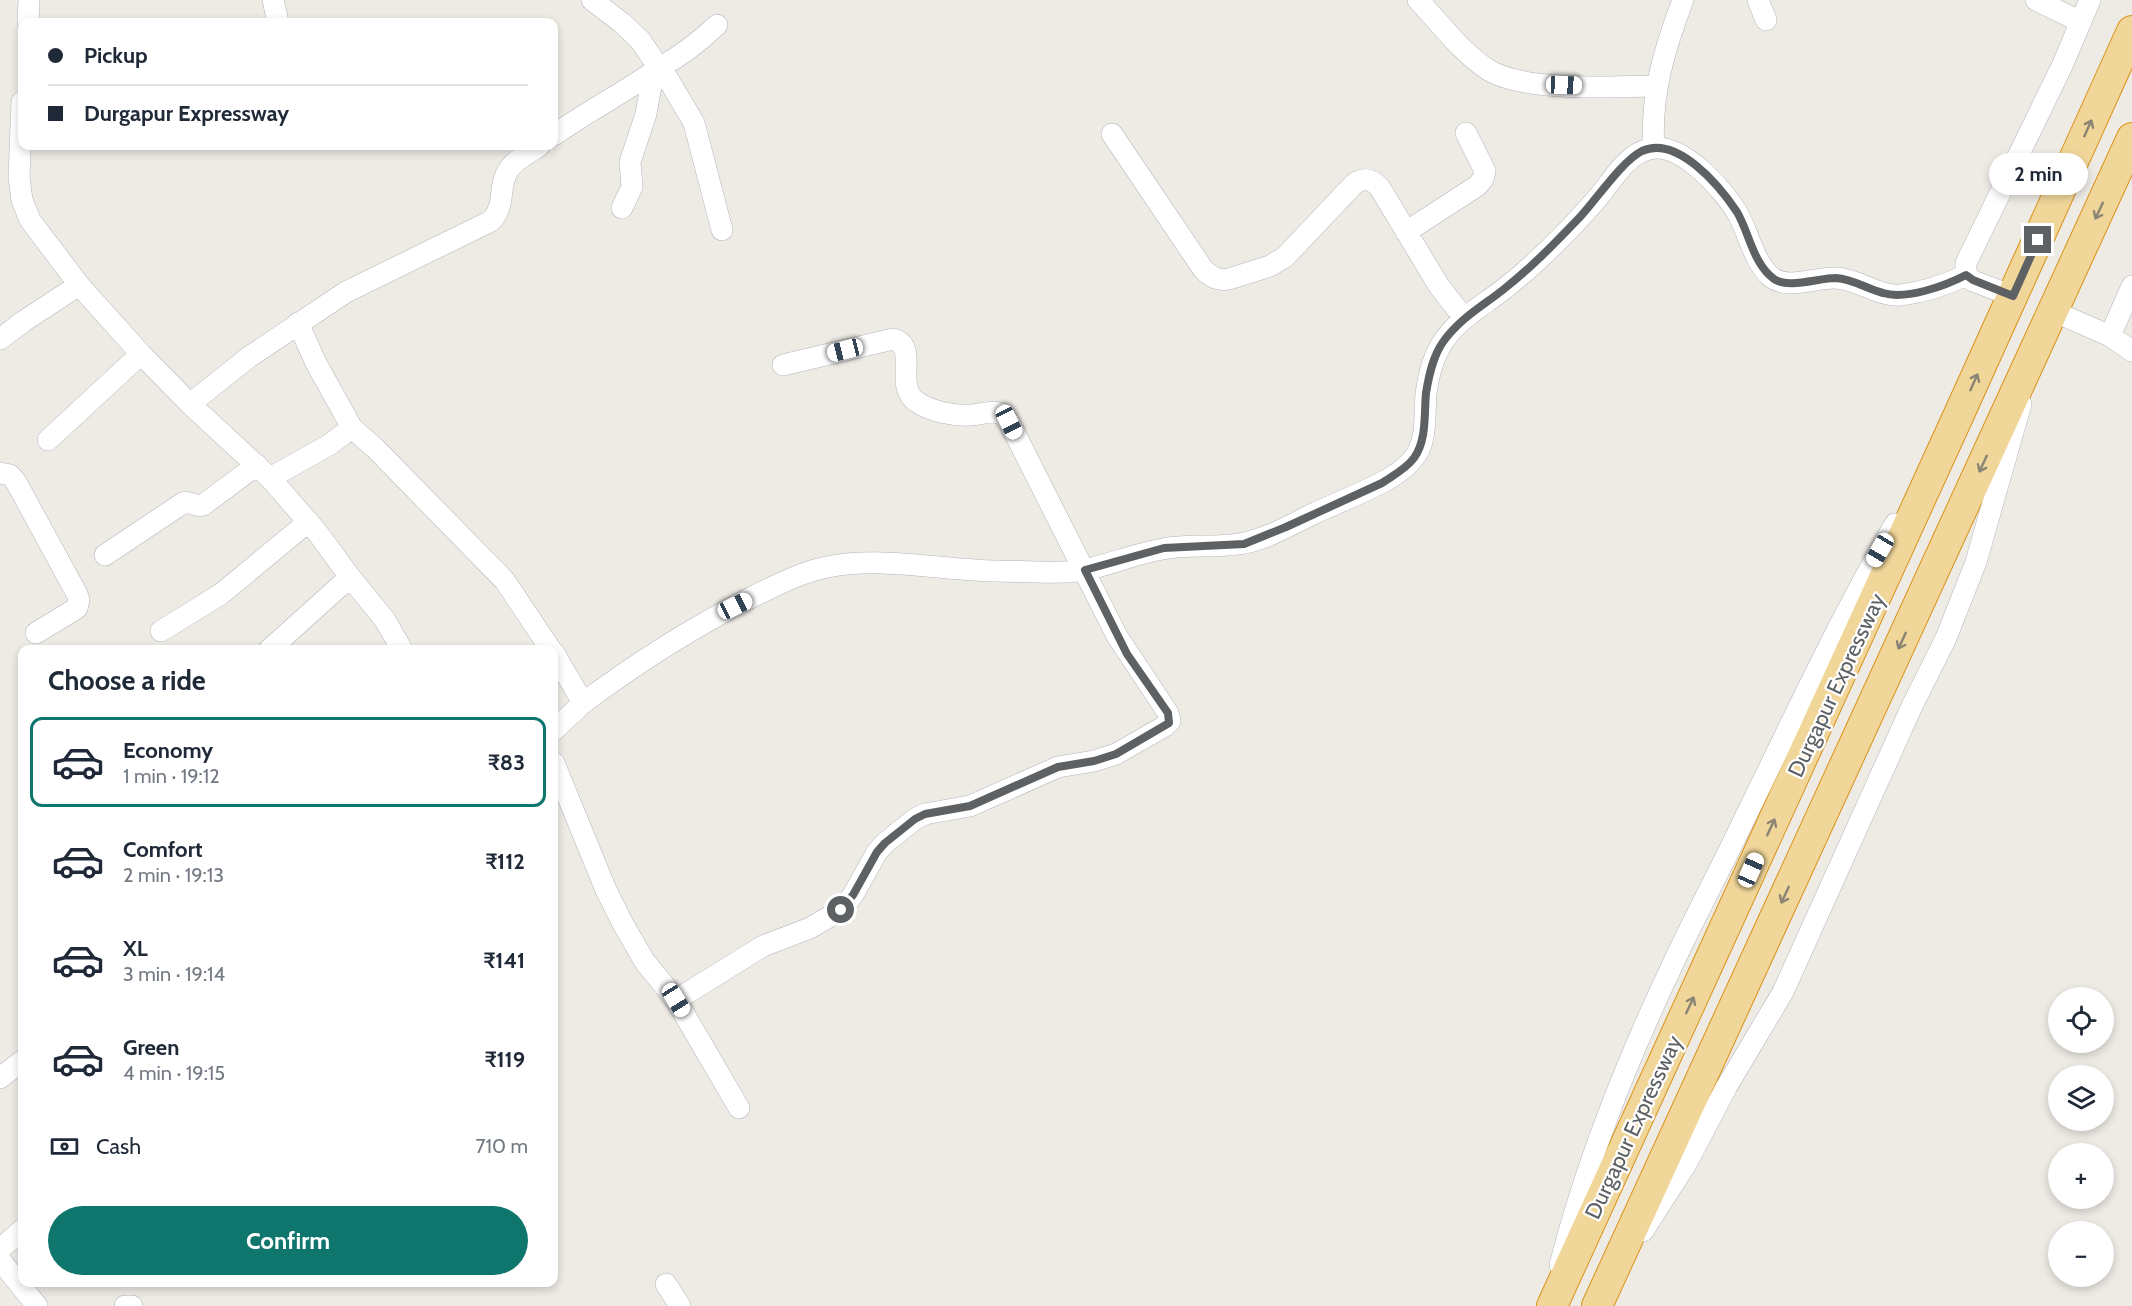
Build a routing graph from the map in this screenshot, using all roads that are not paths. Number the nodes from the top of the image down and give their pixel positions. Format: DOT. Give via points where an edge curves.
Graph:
graph roads {
  1 [pos="29,0"];
  2 [pos="273,0"];
  3 [pos="592,0"];
  4 [pos="1418,0"];
  5 [pos="1683,0"];
  6 [pos="1758,0"];
  7 [pos="2036,0"];
  8 [pos="2090,0"];
  9 [pos="28,18"];
  10 [pos="277,18"];
  11 [pos="1766,20"];
  12 [pos="2081,22"];
  13 [pos="717,25"];
  14 [pos="2132,31"];
  15 [pos="655,70"];
  16 [pos="1656,86"];
  17 [pos="558,132"];
  18 [pos="1466,133"];
  19 [pos="1112,134"];
  20 [pos="2132,138"];
  21 [pos="1654,147"];
  22 [pos="20,150"];
  23 [pos="533,150"];
  24 [pos="622,208"];
  25 [pos="722,230"];
  26 [pos="1406,232"];
  27 [pos="1966,275"];
  28 [pos="79,285"];
  29 [pos="2132,286"];
  30 [pos="2013,296"];
  31 [pos="2053,310"];
  32 [pos="1464,318"];
  33 [pos="298,323"];
  34 [pos="2110,336"];
  35 [pos="0,339"];
  36 [pos="2132,351"];
  37 [pos="141,354"];
  38 [pos="2034,354"];
  39 [pos="783,365"];
  40 [pos="190,404"];
  41 [pos="352,428"];
  42 [pos="48,440"];
  43 [pos="263,471"];
  44 [pos="0,473"];
  45 [pos="308,522"];
  46 [pos="105,555"];
  47 [pos="1085,570"];
  48 [pos="350,577"];
  49 [pos="161,631"];
  50 [pos="36,633"];
  51 [pos="275,645"];
  52 [pos="399,645"];
  53 [pos="548,645"];
  54 [pos="558,660"];
  55 [pos="584,703"];
  56 [pos="558,726"];
  57 [pos="558,783"];
  58 [pos="561,798"];
  59 [pos="676,1000"];
  60 [pos="18,1064"];
  61 [pos="0,1078"];
  62 [pos="739,1108"];
  63 [pos="18,1233"];
  64 [pos="0,1249"];
  65 [pos="0,1260"];
  66 [pos="18,1282"];
  67 [pos="666,1284"];
  68 [pos="22,1287"];
  69 [pos="1600,1298"];
  70 [pos="37,1306"];
  71 [pos="125,1306"];
  72 [pos="132,1306"];
  73 [pos="680,1306"];
  74 [pos="1550,1306"];
  1 -- 9 [label="street"];
  2 -- 10 [label="street"];
  3 -- 15 [label="street" via="640,40"];
  4 -- 16 [label="street" via="1469,55 1514,81"];
  5 -- 16 [label="street"];
  6 -- 11 [label="street"];
  7 -- 12 [label="street"];
  8 -- 12 [label="street"];
  12 -- 27 [label="street" via="1965,263"];
  13 -- 15 [label="street" via="681,56"];
  30 -- 14 [label="highway, Durgapur Expressway, one-way"];
  15 -- 17 [label="street"];
  15 -- 24 [label="street" via="630,162 632,187"];
  15 -- 25 [label="street" via="679,96 694,123"];
  16 -- 21 [label="street"];
  18 -- 26 [label="street" via="1485,171 1483,179"];
  19 -- 26 [label="street" via="1203,269 1215,278 1229,279 1278,263 1360,180 1375,182"];
  20 -- 31 [label="highway, Durgapur Expressway, one-way"];
  21 -- 27 [label="street" via="1667,148 1693,162 1724,194 1761,264 1779,282 1836,278 1894,295 1951,283"];
  21 -- 32 [label="street" via="1628,161 1547,252"];
  22 -- 28 [label="street" via="22,200 30,220"];
  23 -- 33 [label="street" via="510,167 503,183 501,207 491,221 346,292"];
  26 -- 32 [label="street"];
  27 -- 30 [label="street"];
  28 -- 35 [label="street"];
  28 -- 37 [label="street"];
  29 -- 34 [label="street"];
  74 -- 30 [label="highway, Durgapur Expressway, one-way"];
  31 -- 34 [label="street"];
  31 -- 38 [label="highway, Durgapur Expressway"];
  32 -- 47 [label="street" via="1443,342 1433,362 1418,452 1382,483 1244,544 1164,548"];
  33 -- 40 [label="street"];
  33 -- 41 [label="street"];
  34 -- 36 [label="street"];
  37 -- 40 [label="street"];
  37 -- 42 [label="street"];
  38 -- 69 [label="highway, Durgapur Expressway, one-way"];
  38 -- 69 [label="street" via="1988,523 1946,638 1783,992 1686,1164"];
  39 -- 47 [label="street" via="898,340 906,351 906,389 914,401 947,414 999,413 1009,422"];
  40 -- 43 [label="street"];
  41 -- 43 [label="street" via="329,445"];
  41 -- 53 [label="street" via="505,581"];
  43 -- 45 [label="street"];
  43 -- 46 [label="street" via="203,505 183,503"];
  44 -- 50 [label="street" via="10,475 16,482 79,600 73,611"];
  45 -- 48 [label="street"];
  45 -- 49 [label="street" via="220,594"];
  47 -- 55 [label="street" via="991,571 886,563 828,566 785,581 701,624"];
  47 -- 59 [label="street" via="1117,636 1168,713 1169,723 1116,754 1058,767 970,806 915,819 877,852 841,910 810,928 763,946"];
  48 -- 51 [label="street"];
  48 -- 52 [label="street" via="385,620"];
  54 -- 55 [label="street"];
  55 -- 56 [label="street"];
  57 -- 58 [label="street"];
  58 -- 59 [label="street" via="623,924 645,962"];
  59 -- 62 [label="street"];
  60 -- 61 [label="street"];
  63 -- 64 [label="street"];
  65 -- 66 [label="street"];
  67 -- 73 [label="street"];
  68 -- 70 [label="street"];
  71 -- 72 [label="street"];
}
